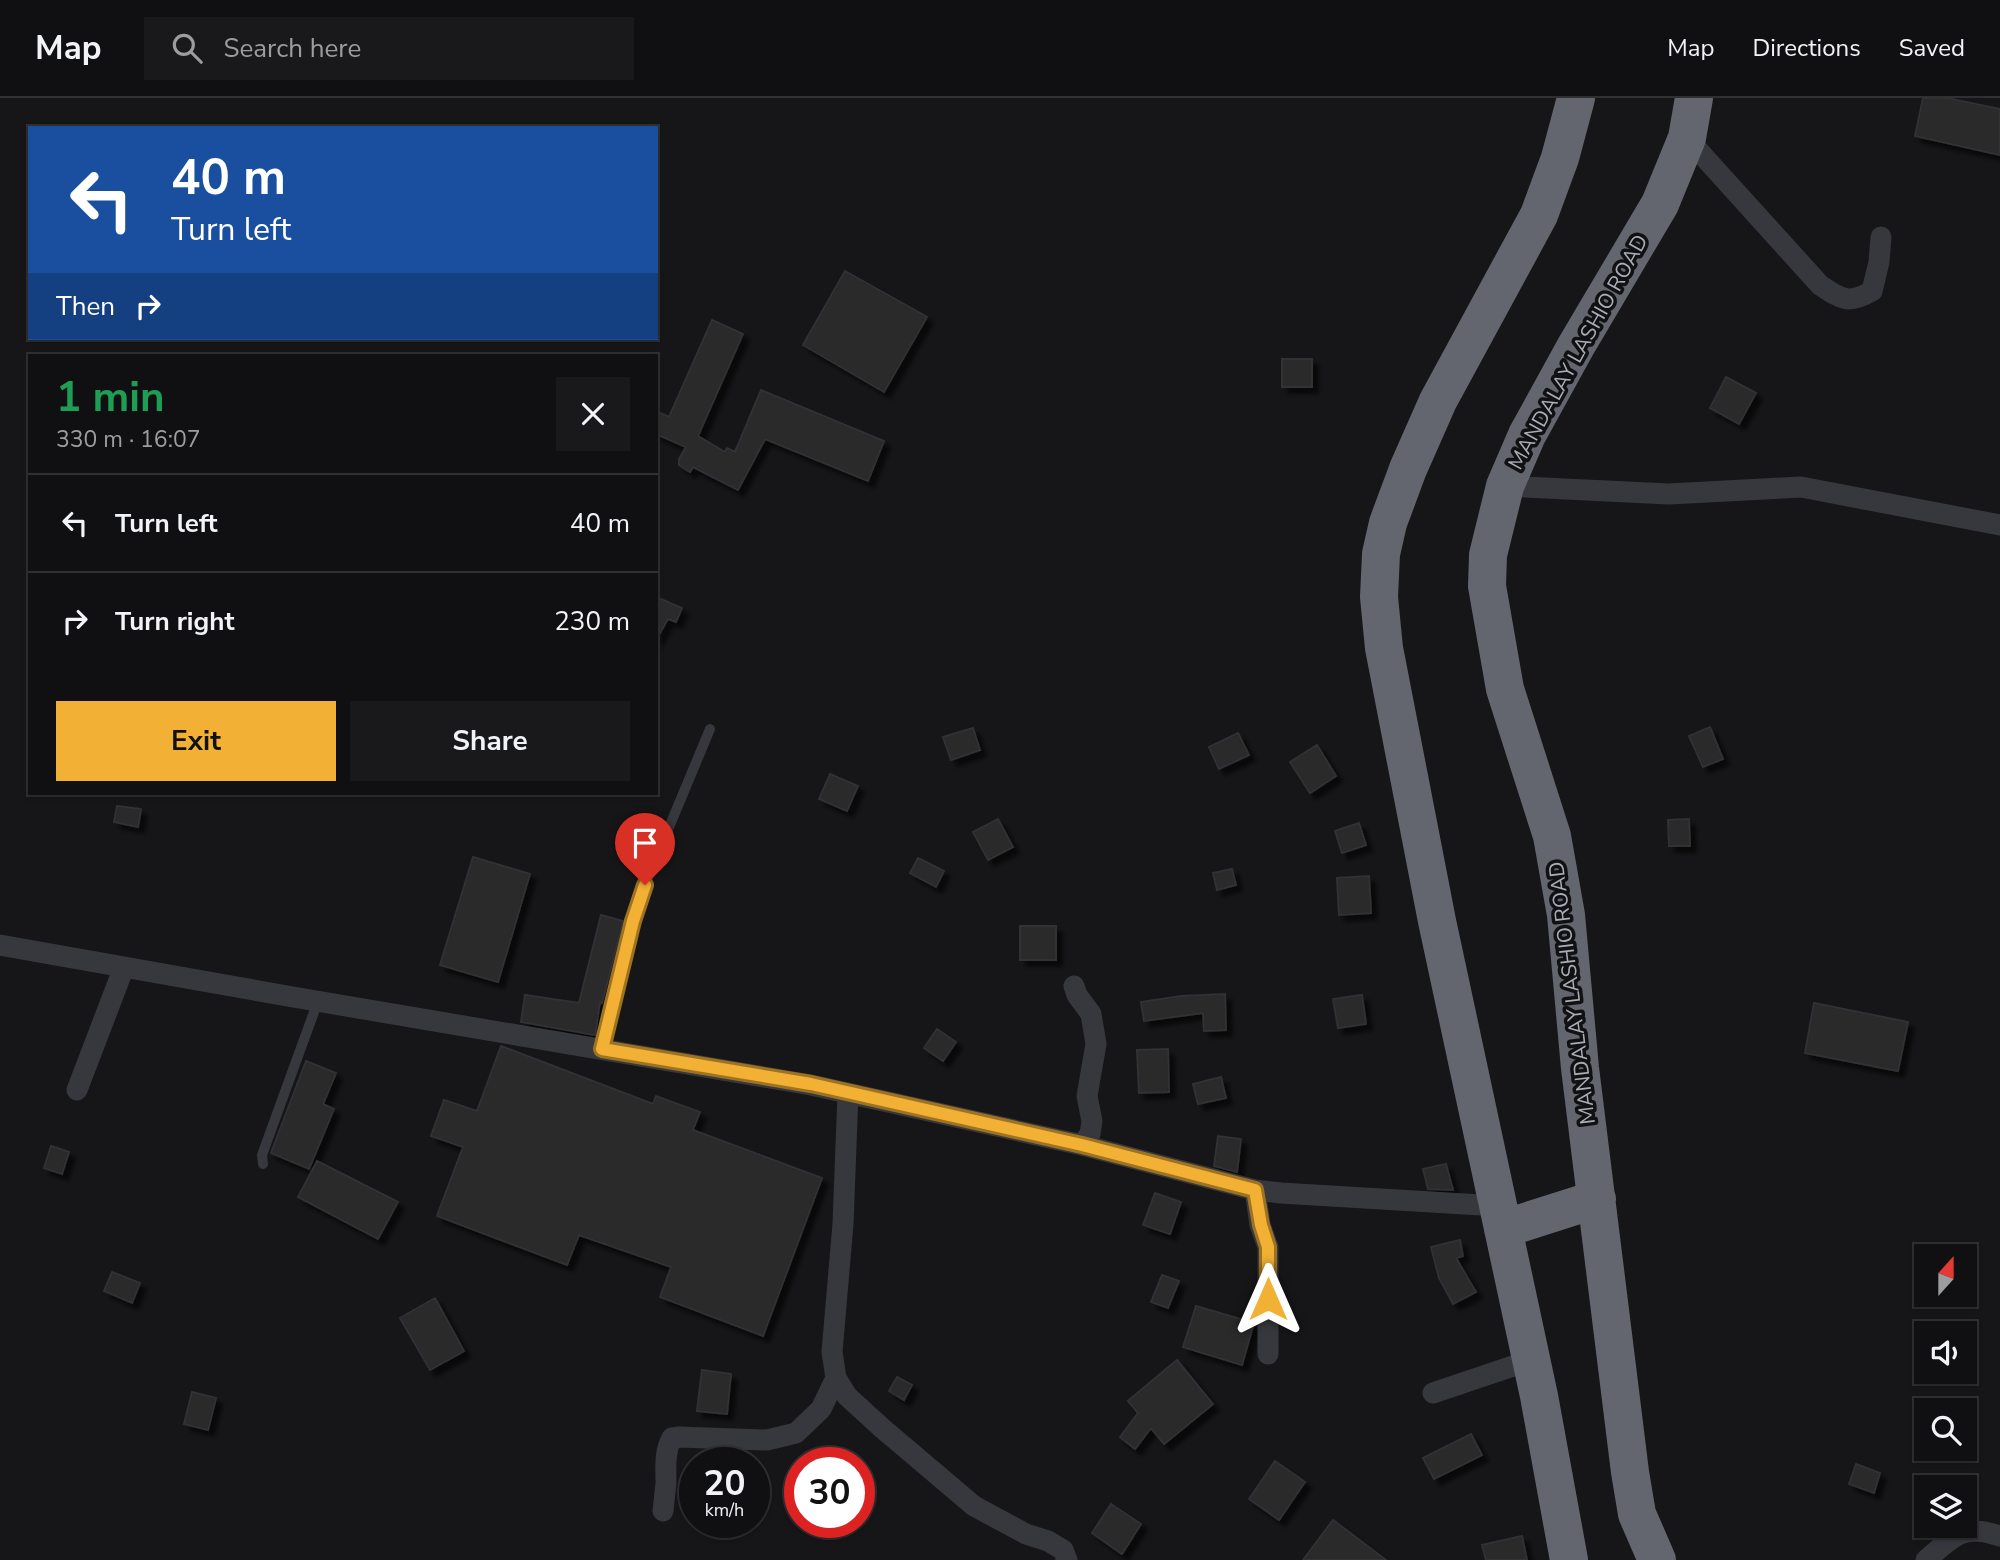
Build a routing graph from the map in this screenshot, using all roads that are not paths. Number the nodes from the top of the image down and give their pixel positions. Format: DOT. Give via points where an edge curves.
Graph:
graph roads {
  1 [pos="1576,98"];
  2 [pos="1694,98"];
  3 [pos="1687,138"];
  4 [pos="1881,237"];
  5 [pos="1505,486"];
  6 [pos="2000,525"];
  7 [pos="710,729"];
  8 [pos="0,945"];
  9 [pos="124,967"];
  10 [pos="1074,986"];
  11 [pos="318,1002"];
  12 [pos="602,1049"];
  13 [pos="77,1090"];
  14 [pos="848,1093"];
  15 [pos="1082,1145"];
  16 [pos="263,1164"];
  17 [pos="1255,1190"];
  18 [pos="1597,1199"];
  19 [pos="1500,1218"];
  20 [pos="1268,1354"];
  21 [pos="1531,1360"];
  22 [pos="836,1378"];
  23 [pos="1433,1393"];
  24 [pos="663,1511"];
  25 [pos="2000,1536"];
  26 [pos="1067,1560"];
  27 [pos="1569,1560"];
  28 [pos="1657,1560"];
  29 [pos="1926,1560"];
  1 -- 19 [label="highway" via="1539,215 1438,401 1408,469 1381,554 1384,648"];
  2 -- 3 [label="highway, MANDALAY LASHIO ROAD"];
  3 -- 4 [label="street" via="1820,285 1841,298 1857,300 1872,291"];
  3 -- 5 [label="highway, MANDALAY LASHIO ROAD" via="1660,204 1527,435"];
  5 -- 6 [label="street" via="1669,494 1801,487"];
  5 -- 18 [label="highway, MANDALAY LASHIO ROAD" via="1488,555 1487,586 1505,689 1559,871"];
  7 -- 12 [label="lane" via="645,885"];
  8 -- 9 [label="street"];
  9 -- 11 [label="street"];
  9 -- 13 [label="street"];
  10 -- 15 [label="street" via="1091,1014 1097,1044 1087,1096 1092,1121"];
  11 -- 12 [label="street"];
  11 -- 16 [label="lane" via="262,1155"];
  12 -- 14 [label="street"];
  14 -- 15 [label="street"];
  14 -- 22 [label="street" via="832,1352"];
  15 -- 17 [label="street"];
  17 -- 19 [label="street"];
  17 -- 20 [label="street" via="1268,1247"];
  18 -- 19 [label="highway"];
  18 -- 28 [label="highway, MANDALAY LASHIO ROAD" via="1635,1503"];
  19 -- 21 [label="highway"];
  21 -- 23 [label="street"];
  21 -- 27 [label="highway"];
  22 -- 24 [label="street" via="821,1409 796,1433 767,1440 672,1438"];
  22 -- 26 [label="street" via="847,1396 882,1429 974,1506 1048,1541 1063,1550"];
  25 -- 29 [label="street" via="1969,1531 1950,1539"];
}
